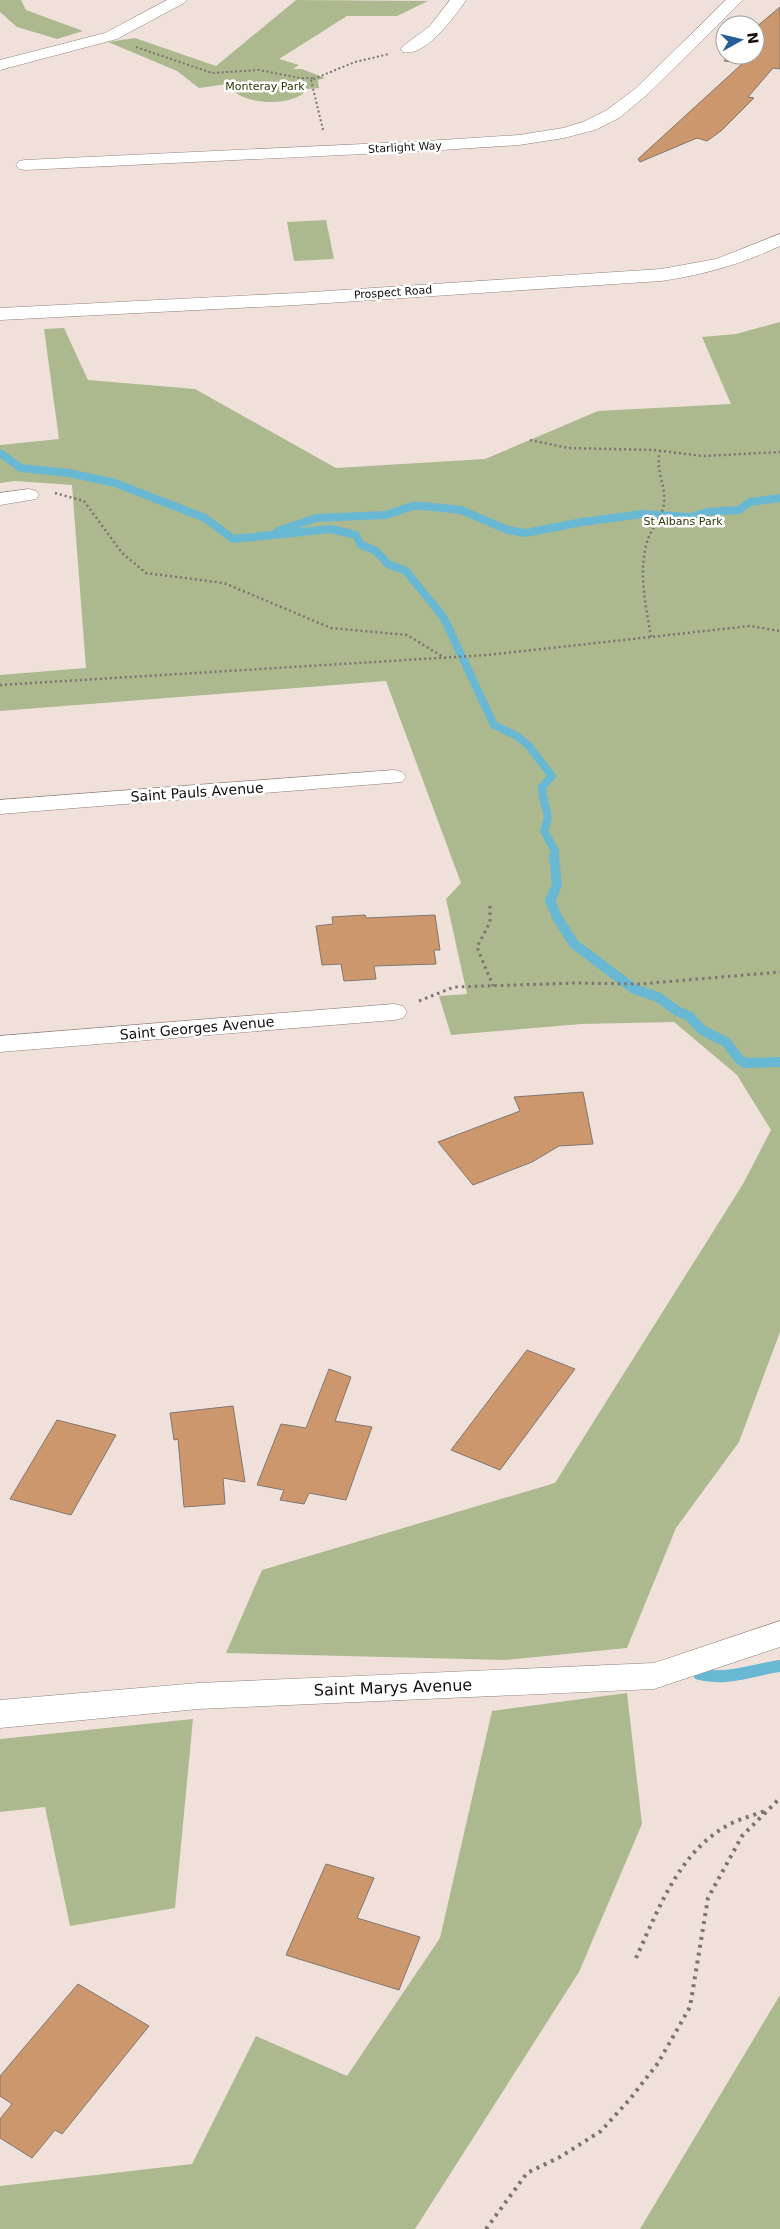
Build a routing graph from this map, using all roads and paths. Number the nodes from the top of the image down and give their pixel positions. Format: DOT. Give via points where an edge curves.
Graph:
graph roads {
  1 [pos="179,0"];
  2 [pos="458,0"];
  3 [pos="736,0"];
  4 [pos="128,44"];
  5 [pos="409,48"];
  6 [pos="0,64"];
  7 [pos="315,78"];
  8 [pos="323,129"];
  9 [pos="25,165"];
  10 [pos="780,239"];
  11 [pos="0,314"];
  12 [pos="530,440"];
  13 [pos="660,451"];
  14 [pos="780,452"];
  15 [pos="30,495"];
  16 [pos="0,498"];
  17 [pos="780,631"];
  18 [pos="651,637"];
  19 [pos="446,658"];
  20 [pos="0,685"];
  21 [pos="394,777"];
  22 [pos="0,807"];
  23 [pos="490,906"];
  24 [pos="780,972"];
  25 [pos="493,986"];
  26 [pos="394,1012"];
  27 [pos="0,1044"];
  28 [pos="780,1634"];
  29 [pos="0,1714"];
  30 [pos="780,1798"];
  31 [pos="768,1810"];
  32 [pos="636,1958"];
  33 [pos="486,2229"];
  1 -- 6 [label="street" via="111,36"];
  2 -- 5 [label="street" via="436,29"];
  3 -- 9 [label="street, Starlight Way" via="642,91 613,114 589,126 564,132 519,140 426,146"];
  4 -- 7 [label="path" via="212,73 259,70"];
  5 -- 7 [label="path" via="356,62"];
  7 -- 8 [label="path" via="311,80 312,90"];
  10 -- 11 [label="street, Prospect Road" via="712,268 661,275 297,299"];
  12 -- 13 [label="path" via="568,448"];
  13 -- 14 [label="path" via="703,456"];
  13 -- 18 [label="path" via="656,468 665,494 663,509 646,543 644,582"];
  15 -- 16 [label="street"];
  15 -- 19 [label="path" via="51,492 84,501 122,553 146,573 224,583 331,628 407,635"];
  17 -- 18 [label="path" via="750,626"];
  18 -- 19 [label="path"];
  19 -- 20 [label="path"];
  21 -- 22 [label="street, Saint Pauls Avenue"];
  23 -- 25 [label="path" via="490,922 477,946"];
  24 -- 25 [label="path" via="640,984"];
  25 -- 26 [label="path" via="454,987"];
  26 -- 27 [label="street, Saint Georges Avenue"];
  28 -- 29 [label="street, Saint Marys Avenue" via="654,1676 198,1696"];
  30 -- 31 [label="path"];
  31 -- 32 [label="path" via="732,1824 698,1847 674,1879"];
  31 -- 33 [label="path" via="742,1836 708,1898 690,2007 658,2063 601,2131 527,2173"];
}
